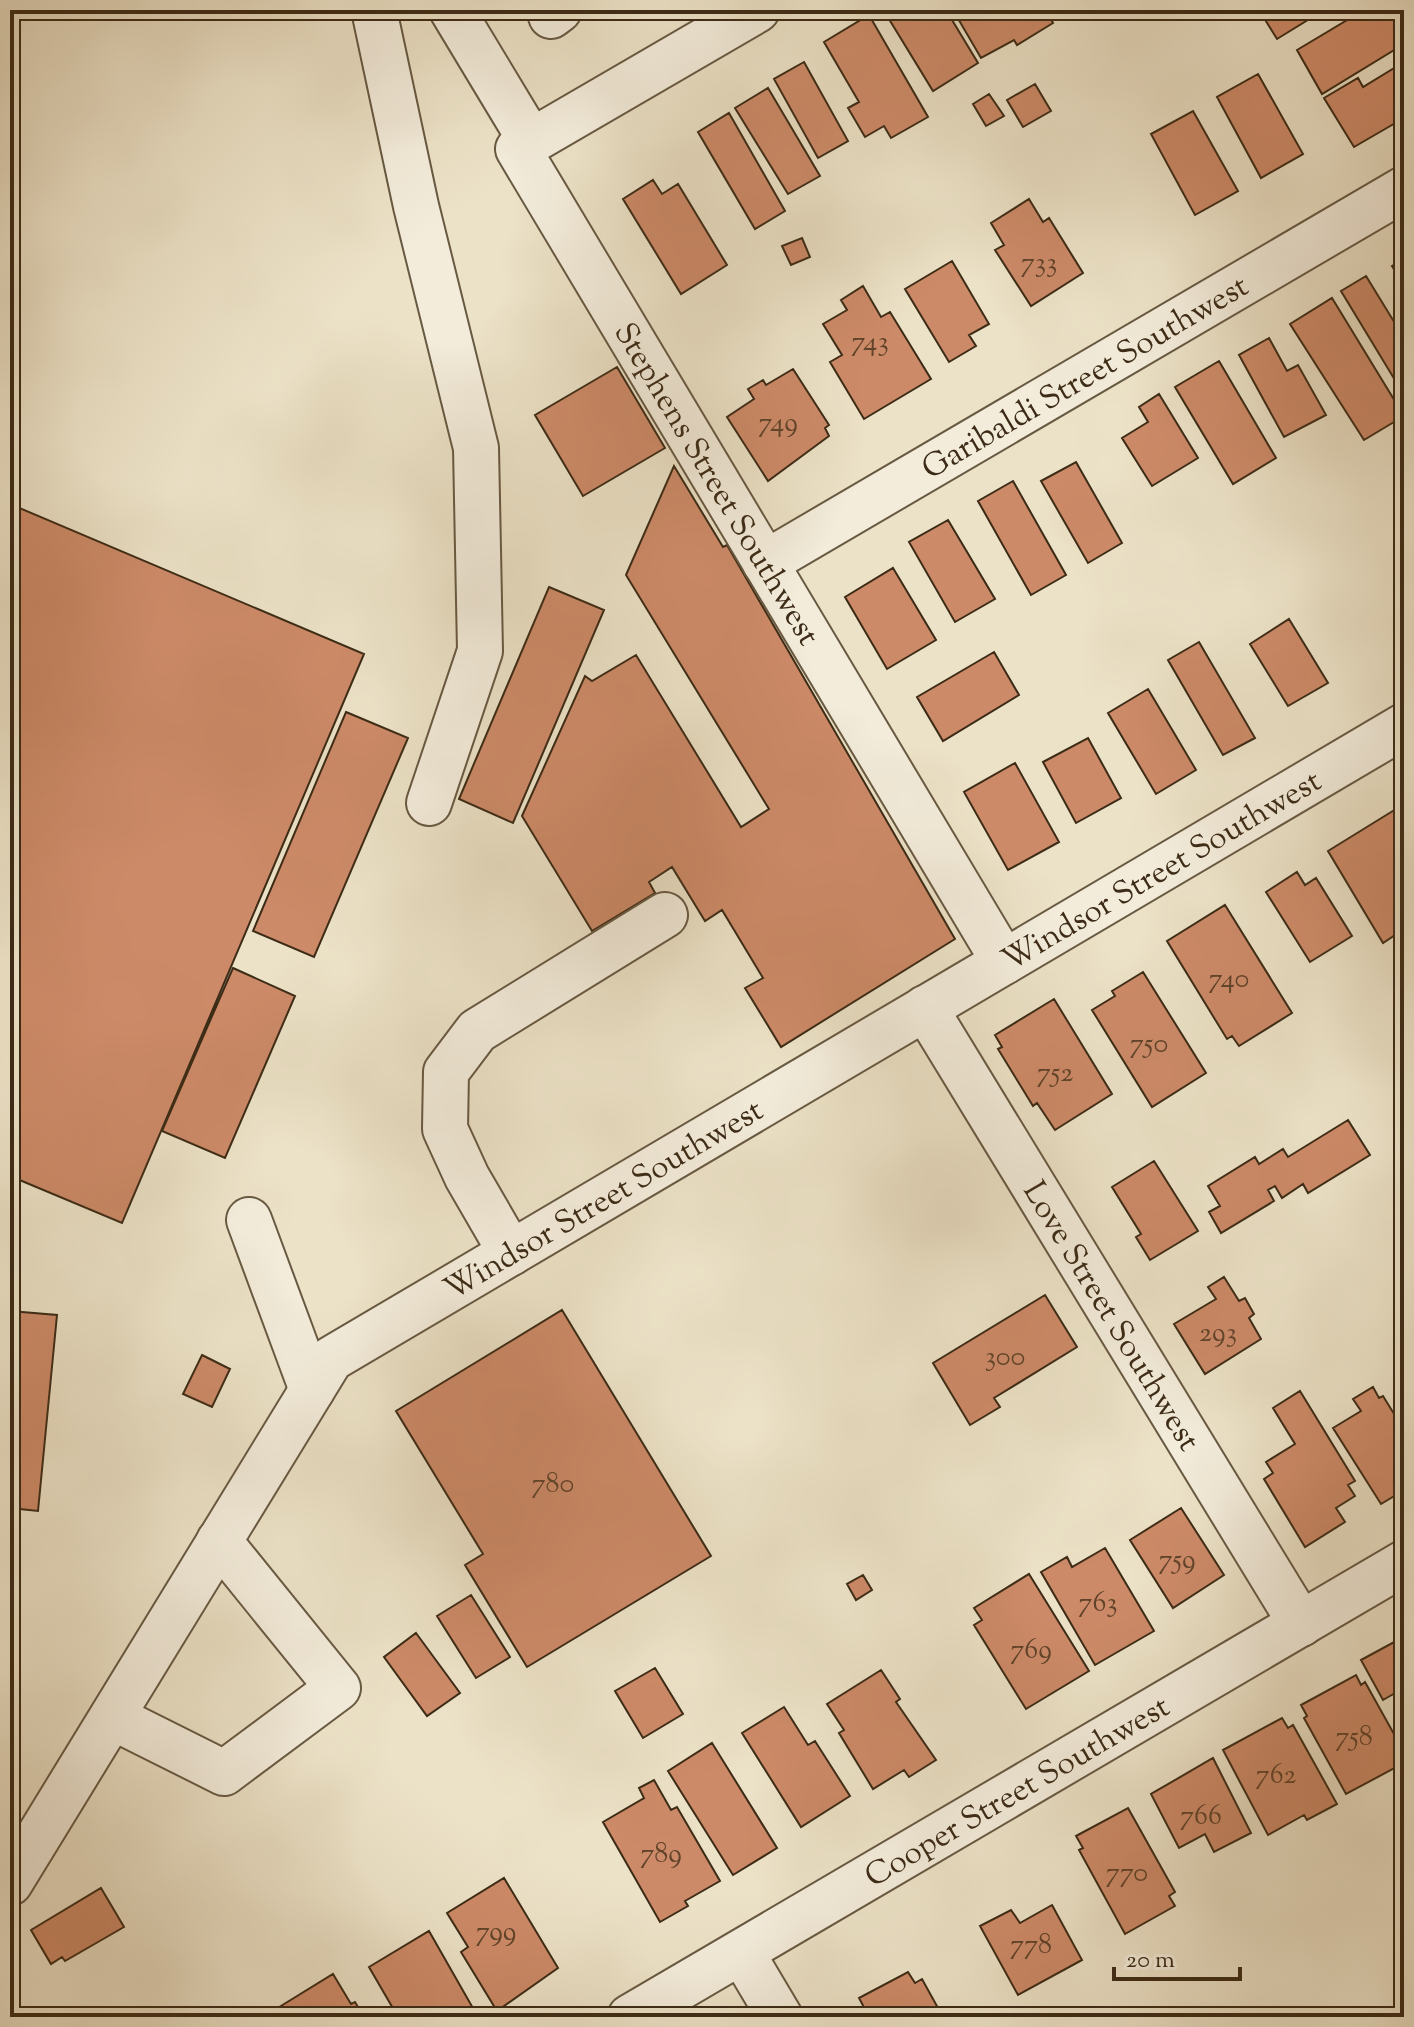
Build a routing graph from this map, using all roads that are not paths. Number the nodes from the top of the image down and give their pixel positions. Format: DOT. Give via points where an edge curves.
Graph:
graph roads {
  1 [pos="374,10"];
  2 [pos="452,10"];
  3 [pos="757,10"];
  4 [pos="524,145"];
  5 [pos="1404,189"];
  6 [pos="765,563"];
  7 [pos="1404,726"];
  8 [pos="429,803"];
  9 [pos="665,915"];
  10 [pos="1004,962"];
  11 [pos="925,1008"];
  12 [pos="249,1220"];
  13 [pos="511,1253"];
  14 [pos="312,1390"];
  15 [pos="219,1541"];
  16 [pos="1404,1563"];
  17 [pos="1301,1624"];
  18 [pos="112,1717"];
  19 [pos="10,1883"];
  20 [pos="742,1953"];
  21 [pos="630,2017"];
  22 [pos="780,2017"];
  1 -- 8 [label="street" via="476,448 480,651"];
  2 -- 4 [label="street, Stephens Street Southwest"];
  3 -- 4 [label="street"];
  4 -- 6 [label="street, Stephens Street Southwest"];
  5 -- 6 [label="street, Garibaldi Street Southwest"];
  6 -- 10 [label="street, Stephens Street Southwest"];
  7 -- 10 [label="street, Windsor Street Southwest"];
  9 -- 13 [label="street" via="477,1031 446,1072 445,1129"];
  10 -- 11 [label="street, Windsor Street Southwest"];
  11 -- 13 [label="street, Windsor Street Southwest"];
  11 -- 17 [label="street, Love Street Southwest"];
  12 -- 14 [label="street"];
  13 -- 14 [label="street, Windsor Street Southwest" via="331,1359"];
  14 -- 15 [label="street, Windsor Street Southwest"];
  15 -- 18 [label="street, Windsor Street Southwest"];
  15 -- 18 [label="street" via="338,1688 224,1773"];
  16 -- 17 [label="street, Cooper Street Southwest"];
  17 -- 20 [label="street, Cooper Street Southwest"];
  18 -- 19 [label="street, Windsor Street Southwest"];
  20 -- 21 [label="street, Cooper Street Southwest"];
  20 -- 22 [label="street"];
}
